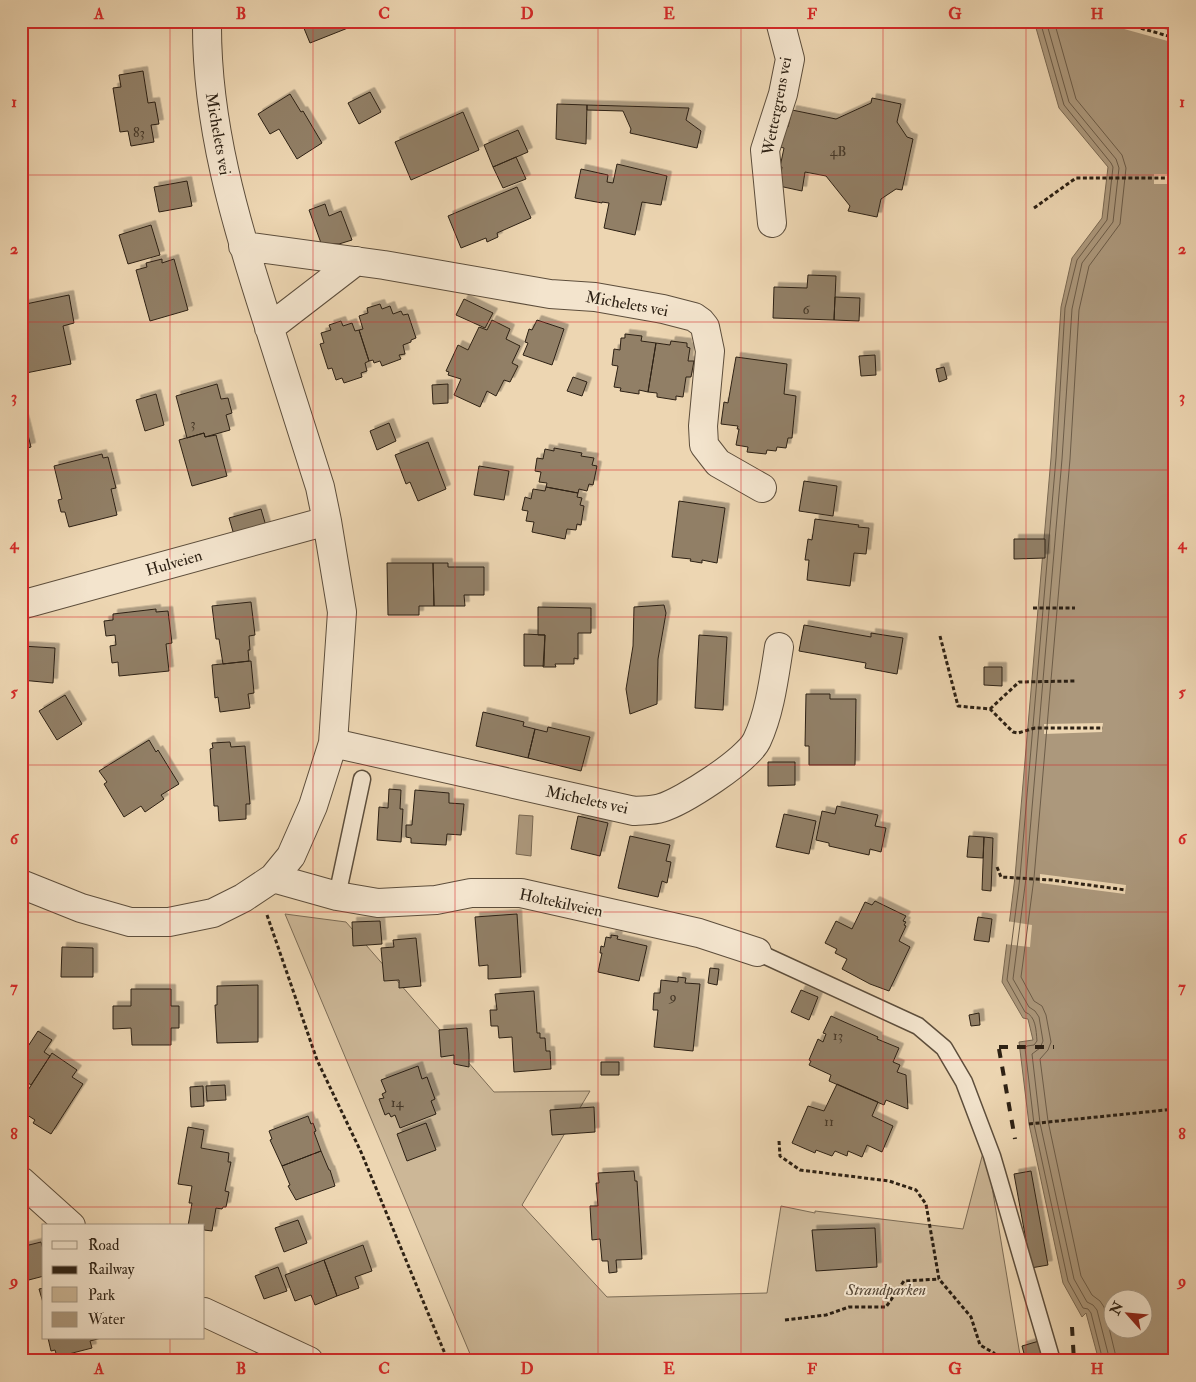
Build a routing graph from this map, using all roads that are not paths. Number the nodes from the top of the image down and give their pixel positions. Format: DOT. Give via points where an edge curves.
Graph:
graph roads {
  1 [pos="207,21"];
  2 [pos="780,21"];
  3 [pos="772,223"];
  4 [pos="243,246"];
  5 [pos="356,261"];
  6 [pos="269,328"];
  7 [pos="762,488"];
  8 [pos="327,521"];
  9 [pos="21,606"];
  10 [pos="779,647"];
  11 [pos="333,744"];
  12 [pos="362,779"];
  13 [pos="273,878"];
  14 [pos="22,887"];
  15 [pos="337,896"];
  16 [pos="757,952"];
  17 [pos="21,1181"];
  18 [pos="69,1224"];
  19 [pos="205,1312"];
  20 [pos="309,1361"];
  21 [pos="1052,1361"];
  1 -- 4 [label="street, Michelets vei" via="210,92 220,157"];
  2 -- 3 [label="street, Wettergrens vei" via="790,59 783,94 765,150"];
  4 -- 5 [label="street, Michelets vei"];
  4 -- 6 [label="street, Michelets vei"];
  5 -- 6 [label="street"];
  5 -- 7 [label="street, Michelets vei" via="550,294 595,297 694,318 705,327 710,351 704,445 718,463"];
  6 -- 8 [label="street, Michelets vei" via="320,487"];
  8 -- 9 [label="street, Hulveien"];
  8 -- 11 [label="street, Michelets vei" via="342,612"];
  10 -- 11 [label="street, Michelets vei" via="768,707 756,742 740,759 697,790 660,809 634,811"];
  11 -- 13 [label="street, Michelets vei" via="313,806 291,856"];
  12 -- 15 [label="lane"];
  13 -- 14 [label="street, Michelets vei" via="213,913 169,922 130,922"];
  13 -- 15 [label="street, Holtekilveien"];
  15 -- 16 [label="street, Holtekilveien" via="378,903 436,900 471,892 521,893 699,933"];
  16 -- 21 [label="lane" via="918,1026 944,1048 964,1082 992,1156"];
  17 -- 18 [label="street"];
  19 -- 20 [label="street"];
}
